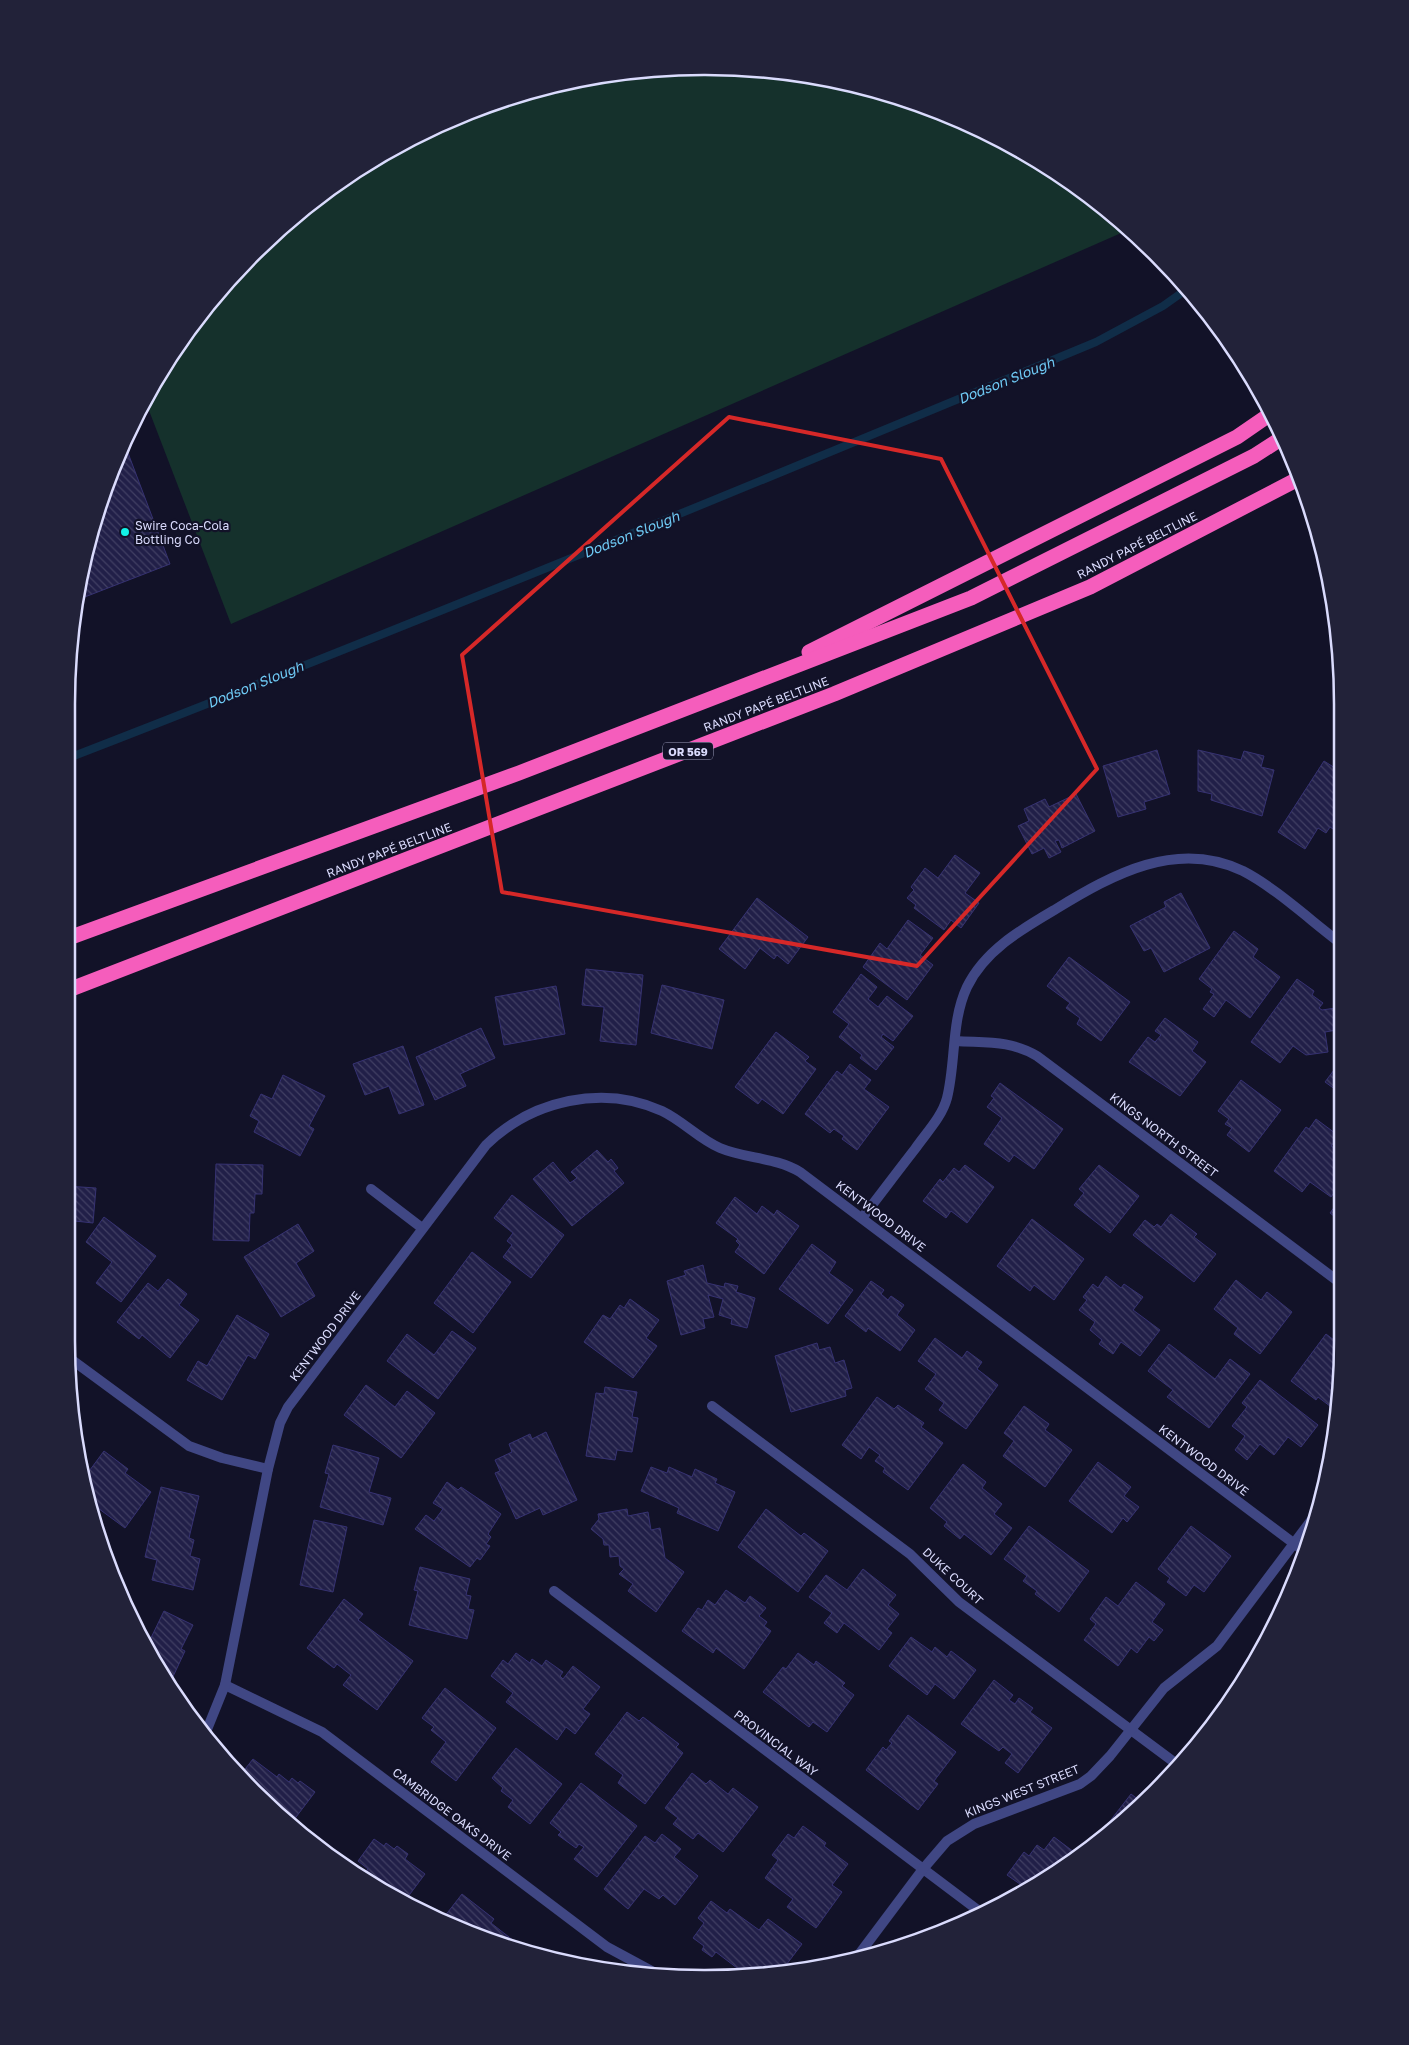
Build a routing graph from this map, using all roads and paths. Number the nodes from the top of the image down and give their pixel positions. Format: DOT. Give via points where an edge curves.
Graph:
graph roads {
  1 [pos="1265,419"];
  2 [pos="1276,442"];
  3 [pos="1293,482"];
  4 [pos="725,694"];
  5 [pos="75,936"];
  6 [pos="1334,938"];
  7 [pos="75,988"];
  8 [pos="956,1042"];
  9 [pos="370,1189"];
  10 [pos="862,1218"];
  11 [pos="422,1228"];
  12 [pos="1334,1278"];
  13 [pos="76,1363"];
  14 [pos="712,1406"];
  15 [pos="268,1469"];
  16 [pos="1306,1528"];
  17 [pos="1294,1543"];
  18 [pos="1299,1547"];
  19 [pos="554,1592"];
  20 [pos="225,1685"];
  21 [pos="208,1727"];
  22 [pos="1130,1730"];
  23 [pos="1173,1761"];
  24 [pos="923,1869"];
  25 [pos="975,1908"];
  26 [pos="862,1950"];
  27 [pos="644,1967"];
  1 -- 4 [label="highway" via="1237,437"];
  2 -- 4 [label="highway, RANDY PAPÉ BELTLINE" via="1254,456 971,598"];
  3 -- 7 [label="highway, RANDY PAPÉ BELTLINE / OR 569" via="1090,587 834,694"];
  4 -- 5 [label="highway, RANDY PAPÉ BELTLINE"];
  6 -- 8 [label="street" via="1258,880 1236,869 1211,860 1189,857 1153,861 1124,872 1060,906 1002,944 977,969 967,988 958,1017"];
  8 -- 10 [label="street" via="943,1108"];
  8 -- 12 [label="street, KINGS NORTH STREET" via="1006,1043 1037,1056"];
  9 -- 11 [label="street"];
  10 -- 11 [label="street, KENTWOOD DRIVE" via="791,1167 718,1147 664,1112 646,1105 624,1098 602,1097 546,1108 510,1125 486,1145"];
  10 -- 17 [label="street, KENTWOOD DRIVE"];
  11 -- 15 [label="street, KENTWOOD DRIVE" via="288,1407 280,1423"];
  13 -- 15 [label="street" via="189,1446"];
  14 -- 22 [label="street, DUKE COURT" via="910,1554 959,1602"];
  15 -- 20 [label="street, KENTWOOD DRIVE"];
  16 -- 17 [label="street, KINGS WEST STREET"];
  17 -- 18 [label="street, KENTWOOD DRIVE"];
  17 -- 22 [label="street, KINGS WEST STREET" via="1217,1646 1164,1688"];
  19 -- 24 [label="street, PROVINCIAL WAY"];
  20 -- 21 [label="street, KENTWOOD DRIVE"];
  20 -- 27 [label="street, CAMBRIDGE OAKS DRIVE" via="322,1732 607,1947"];
  22 -- 23 [label="street, DUKE COURT"];
  22 -- 24 [label="street, KINGS WEST STREET" via="1110,1756 1085,1780 962,1830 947,1841"];
  24 -- 25 [label="street, PROVINCIAL WAY"];
  24 -- 26 [label="street, KINGS WEST STREET"];
}
